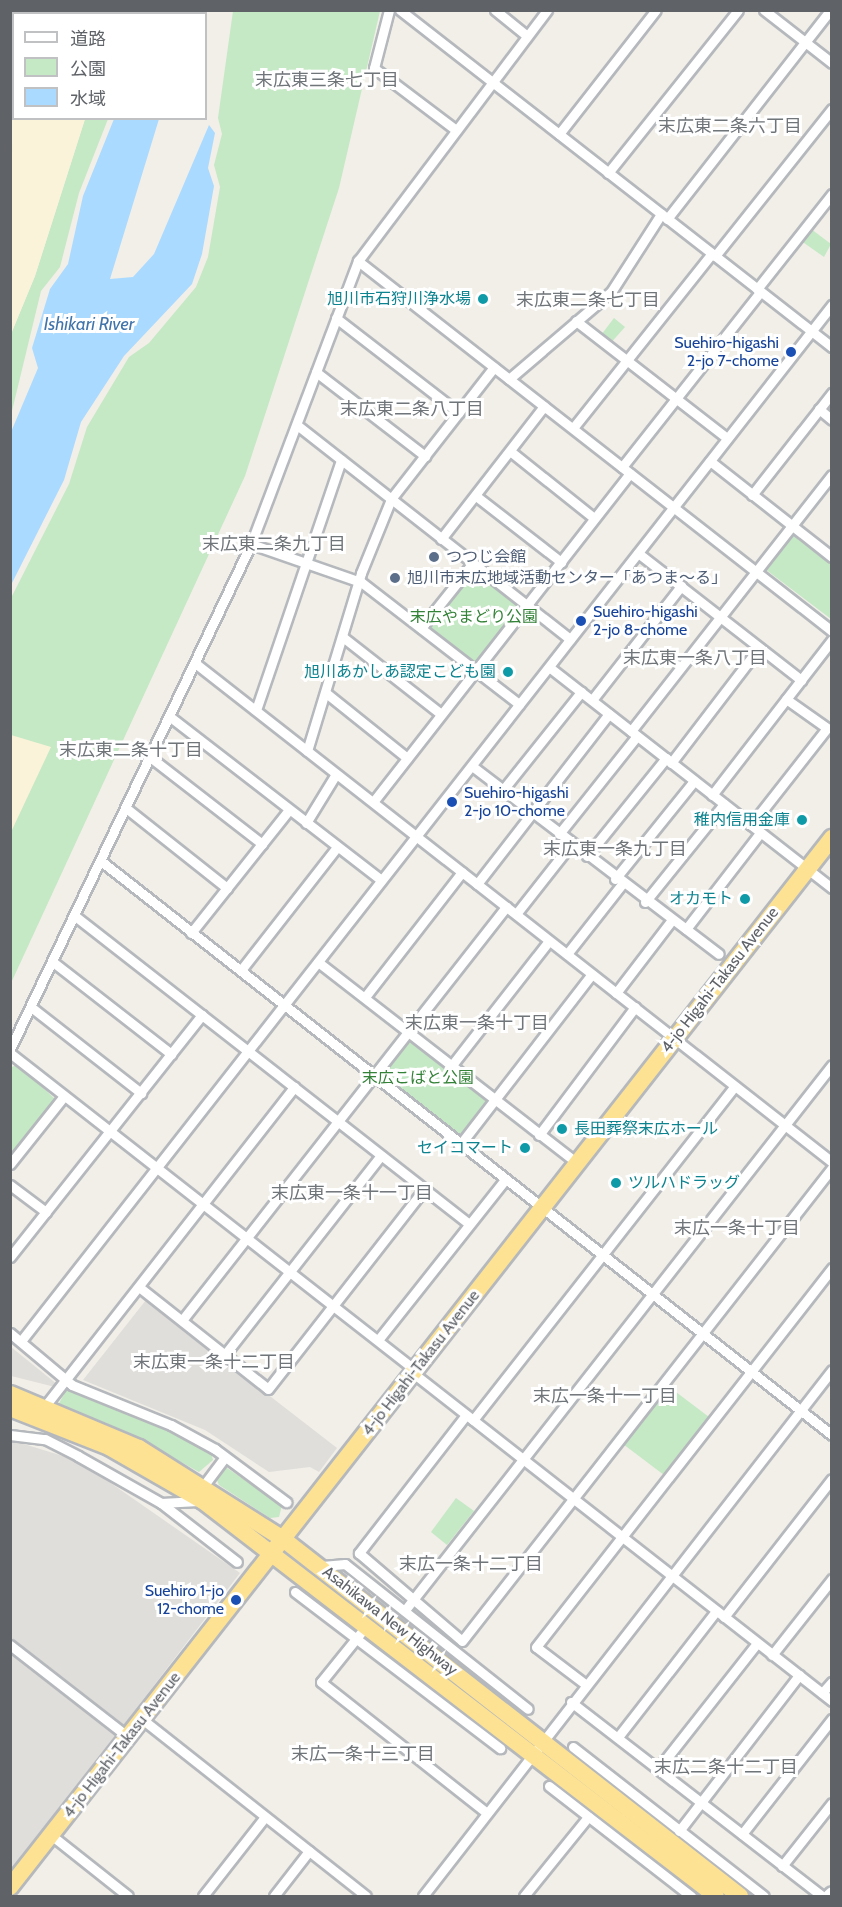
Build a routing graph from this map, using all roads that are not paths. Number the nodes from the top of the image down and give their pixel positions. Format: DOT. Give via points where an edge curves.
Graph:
graph roads {
  1 [pos="389,10"];
  2 [pos="400,10"];
  3 [pos="495,10"];
  4 [pos="547,10"];
  5 [pos="656,10"];
  6 [pos="738,10"];
  7 [pos="764,10"];
  8 [pos="830,10"];
  9 [pos="527,36"];
  10 [pos="805,43"];
  11 [pos="831,63"];
  12 [pos="491,81"];
  13 [pos="831,110"];
  14 [pos="456,130"];
  15 [pos="559,134"];
  16 [pos="608,173"];
  17 [pos="831,194"];
  18 [pos="664,217"];
  19 [pos="713,255"];
  20 [pos="358,261"];
  21 [pos="758,290"];
  22 [pos="831,305"];
  23 [pos="336,318"];
  24 [pos="576,321"];
  25 [pos="812,331"];
  26 [pos="831,347"];
  27 [pos="627,361"];
  28 [pos="494,366"];
  29 [pos="316,372"];
  30 [pos="509,379"];
  31 [pos="831,393"];
  32 [pos="676,398"];
  33 [pos="544,406"];
  34 [pos="819,409"];
  35 [pos="459,413"];
  36 [pos="831,420"];
  37 [pos="297,425"];
  38 [pos="573,428"];
  39 [pos="728,438"];
  40 [pos="510,451"];
  41 [pos="425,456"];
  42 [pos="341,460"];
  43 [pos="710,461"];
  44 [pos="626,470"];
  45 [pos="831,475"];
  46 [pos="752,495"];
  47 [pos="476,496"];
  48 [pos="391,499"];
  49 [pos="674,507"];
  50 [pos="594,518"];
  51 [pos="792,526"];
  52 [pos="441,539"];
  53 [pos="251,544"];
  54 [pos="638,553"];
  55 [pos="831,557"];
  56 [pos="561,562"];
  57 [pos="306,563"];
  58 [pos="472,564"];
  59 [pos="756,571"];
  60 [pos="361,582"];
  61 [pos="681,586"];
  62 [pos="527,606"];
  63 [pos="721,617"];
  64 [pos="421,628"];
  65 [pos="831,631"];
  66 [pos="344,638"];
  67 [pos="570,639"];
  68 [pos="831,640"];
  69 [pos="759,648"];
  70 [pos="195,663"];
  71 [pos="549,667"];
  72 [pos="476,671"];
  73 [pos="801,680"];
  74 [pos="581,692"];
  75 [pos="326,693"];
  76 [pos="786,699"];
  77 [pos="592,700"];
  78 [pos="519,704"];
  79 [pos="256,711"];
  80 [pos="441,714"];
  81 [pos="609,714"];
  82 [pos="169,716"];
  83 [pos="634,733"];
  84 [pos="307,751"];
  85 [pos="150,757"];
  86 [pos="407,758"];
  87 [pos="669,761"];
  88 [pos="472,766"];
  89 [pos="336,774"];
  90 [pos="694,781"];
  91 [pos="502,791"];
  92 [pos="712,795"];
  93 [pos="373,802"];
  94 [pos="724,804"];
  95 [pos="126,808"];
  96 [pos="289,810"];
  97 [pos="530,812"];
  98 [pos="306,823"];
  99 [pos="751,825"];
  100 [pos="760,832"];
  101 [pos="559,834"];
  102 [pos="417,836"];
  103 [pos="831,838"];
  104 [pos="262,844"];
  105 [pos="571,844"];
  106 [pos="337,847"];
  107 [pos="587,856"];
  108 [pos="100,861"];
  109 [pos="807,869"];
  110 [pos="462,872"];
  111 [pos="381,880"];
  112 [pos="619,882"];
  113 [pos="477,884"];
  114 [pos="227,888"];
  115 [pos="831,888"];
  116 [pos="645,902"];
  117 [pos="506,907"];
  118 [pos="516,914"];
  119 [pos="75,916"];
  120 [pos="671,921"];
  121 [pos="686,929"];
  122 [pos="191,933"];
  123 [pos="549,940"];
  124 [pos="567,954"];
  125 [pos="719,954"];
  126 [pos="53,962"];
  127 [pos="318,962"];
  128 [pos="241,970"];
  129 [pos="592,974"];
  130 [pos="616,993"];
  131 [pos="365,997"];
  132 [pos="31,1007"];
  133 [pos="283,1007"];
  134 [pos="635,1007"];
  135 [pos="202,1015"];
  136 [pos="408,1031"];
  137 [pos="674,1038"];
  138 [pos="10,1051"];
  139 [pos="248,1051"];
  140 [pos="171,1054"];
  141 [pos="452,1065"];
  142 [pos="831,1065"];
  143 [pos="372,1078"];
  144 [pos="735,1086"];
  145 [pos="294,1087"];
  146 [pos="141,1093"];
  147 [pos="64,1096"];
  148 [pos="495,1100"];
  149 [pos="337,1121"];
  150 [pos="785,1125"];
  151 [pos="110,1130"];
  152 [pos="539,1135"];
  153 [pos="459,1146"];
  154 [pos="381,1155"];
  155 [pos="831,1162"];
  156 [pos="577,1163"];
  157 [pos="10,1164"];
  158 [pos="157,1167"];
  159 [pos="831,1168"];
  160 [pos="504,1181"];
  161 [pos="10,1185"];
  162 [pos="424,1189"];
  163 [pos="203,1203"];
  164 [pos="541,1210"];
  165 [pos="46,1212"];
  166 [pos="468,1223"];
  167 [pos="248,1237"];
  168 [pos="602,1255"];
  169 [pos="10,1257"];
  170 [pos="831,1268"];
  171 [pos="291,1271"];
  172 [pos="139,1287"];
  173 [pos="652,1294"];
  174 [pos="334,1305"];
  175 [pos="183,1319"];
  176 [pos="10,1333"];
  177 [pos="701,1335"];
  178 [pos="378,1340"];
  179 [pos="21,1341"];
  180 [pos="226,1353"];
  181 [pos="831,1370"];
  182 [pos="414,1371"];
  183 [pos="751,1372"];
  184 [pos="65,1379"];
  185 [pos="10,1394"];
  186 [pos="10,1408"];
  187 [pos="800,1410"];
  188 [pos="42,1412"];
  189 [pos="470,1418"];
  190 [pos="10,1435"];
  191 [pos="831,1435"];
  192 [pos="33,1438"];
  193 [pos="225,1457"];
  194 [pos="523,1460"];
  195 [pos="831,1479"];
  196 [pos="204,1493"];
  197 [pos="573,1498"];
  198 [pos="286,1502"];
  199 [pos="161,1503"];
  200 [pos="622,1536"];
  201 [pos="278,1545"];
  202 [pos="237,1562"];
  203 [pos="322,1566"];
  204 [pos="670,1575"];
  205 [pos="831,1579"];
  206 [pos="295,1592"];
  207 [pos="414,1600"];
  208 [pos="405,1610"];
  209 [pos="720,1614"];
  210 [pos="368,1624"];
  211 [pos="356,1638"];
  212 [pos="757,1643"];
  213 [pos="10,1645"];
  214 [pos="772,1655"];
  215 [pos="799,1675"];
  216 [pos="831,1682"];
  217 [pos="585,1684"];
  218 [pos="822,1694"];
  219 [pos="831,1701"];
  220 [pos="571,1702"];
  221 [pos="528,1709"];
  222 [pos="142,1719"];
  223 [pos="831,1719"];
  224 [pos="487,1728"];
  225 [pos="128,1737"];
  226 [pos="618,1737"];
  227 [pos="537,1747"];
  228 [pos="573,1747"];
  229 [pos="500,1748"];
  230 [pos="587,1767"];
  231 [pos="658,1769"];
  232 [pos="549,1786"];
  233 [pos="700,1802"];
  234 [pos="831,1803"];
  235 [pos="588,1810"];
  236 [pos="487,1813"];
  237 [pos="266,1817"];
  238 [pos="679,1831"];
  239 [pos="742,1834"];
  240 [pos="51,1835"];
  241 [pos="309,1851"];
  242 [pos="782,1866"];
  243 [pos="12,1882"];
  244 [pos="354,1887"];
  245 [pos="742,1892"];
  246 [pos="128,1896"];
  247 [pos="203,1896"];
  248 [pos="274,1896"];
  249 [pos="347,1896"];
  250 [pos="366,1896"];
  251 [pos="423,1896"];
  252 [pos="524,1896"];
  253 [pos="691,1896"];
  254 [pos="716,1896"];
  255 [pos="764,1896"];
  256 [pos="822,1896"];
  1 -- 14 [label="street" via="374,68"];
  2 -- 12 [label="street"];
  3 -- 9 [label="street"];
  4 -- 9 [label="street"];
  5 -- 15 [label="street"];
  6 -- 16 [label="street"];
  7 -- 10 [label="street"];
  8 -- 10 [label="street"];
  9 -- 12 [label="street"];
  10 -- 11 [label="street"];
  10 -- 18 [label="street"];
  12 -- 14 [label="street"];
  12 -- 15 [label="street"];
  13 -- 19 [label="street"];
  14 -- 20 [label="street"];
  15 -- 16 [label="street"];
  16 -- 18 [label="street"];
  17 -- 21 [label="street"];
  18 -- 19 [label="street"];
  18 -- 24 [label="street" via="611,292"];
  19 -- 21 [label="street"];
  19 -- 27 [label="street"];
  20 -- 23 [label="street"];
  20 -- 28 [label="street"];
  21 -- 25 [label="street"];
  21 -- 32 [label="street"];
  22 -- 25 [label="street"];
  23 -- 29 [label="street"];
  23 -- 35 [label="street"];
  24 -- 27 [label="street"];
  24 -- 30 [label="street"];
  25 -- 26 [label="street"];
  25 -- 39 [label="street"];
  27 -- 32 [label="street"];
  27 -- 38 [label="street"];
  28 -- 30 [label="street"];
  28 -- 35 [label="street"];
  29 -- 37 [label="street"];
  29 -- 41 [label="street"];
  30 -- 33 [label="street"];
  31 -- 34 [label="street"];
  32 -- 39 [label="street"];
  32 -- 44 [label="street"];
  33 -- 38 [label="street"];
  33 -- 40 [label="street"];
  34 -- 36 [label="street"];
  34 -- 46 [label="street"];
  35 -- 41 [label="street"];
  37 -- 42 [label="street"];
  37 -- 53 [label="street"];
  38 -- 44 [label="street"];
  39 -- 43 [label="street"];
  40 -- 47 [label="street"];
  40 -- 50 [label="street"];
  41 -- 48 [label="street"];
  42 -- 48 [label="street"];
  42 -- 57 [label="street"];
  43 -- 46 [label="street"];
  43 -- 49 [label="street"];
  44 -- 49 [label="street"];
  44 -- 50 [label="street"];
  45 -- 51 [label="street"];
  46 -- 51 [label="street"];
  47 -- 52 [label="street"];
  47 -- 56 [label="street"];
  48 -- 52 [label="street"];
  48 -- 60 [label="street"];
  49 -- 54 [label="street"];
  49 -- 59 [label="street"];
  50 -- 56 [label="street"];
  51 -- 55 [label="street"];
  51 -- 59 [label="street"];
  52 -- 58 [label="street"];
  53 -- 57 [label="street"];
  53 -- 70 [label="street"];
  54 -- 61 [label="street"];
  54 -- 67 [label="street"];
  56 -- 62 [label="street"];
  57 -- 60 [label="street"];
  57 -- 79 [label="street"];
  58 -- 62 [label="street"];
  58 -- 64 [label="street"];
  59 -- 63 [label="street"];
  59 -- 65 [label="street"];
  60 -- 64 [label="street"];
  60 -- 66 [label="street"];
  61 -- 63 [label="street"];
  61 -- 77 [label="street"];
  62 -- 67 [label="street"];
  62 -- 72 [label="street"];
  63 -- 69 [label="street"];
  63 -- 83 [label="street"];
  64 -- 72 [label="street"];
  66 -- 75 [label="street"];
  66 -- 80 [label="street"];
  67 -- 71 [label="street"];
  68 -- 73 [label="street"];
  69 -- 73 [label="street"];
  69 -- 87 [label="street"];
  70 -- 79 [label="street"];
  70 -- 82 [label="street"];
  71 -- 74 [label="street"];
  71 -- 78 [label="street"];
  72 -- 78 [label="street"];
  72 -- 80 [label="street"];
  73 -- 76 [label="street"];
  74 -- 77 [label="street"];
  74 -- 91 [label="street"];
  75 -- 84 [label="street"];
  75 -- 86 [label="street"];
  76 -- 92 [label="street"];
  76 -- 99 [label="street" via="827,728"];
  77 -- 81 [label="street"];
  78 -- 88 [label="street"];
  79 -- 84 [label="street"];
  80 -- 86 [label="street"];
  81 -- 83 [label="street"];
  81 -- 97 [label="street"];
  82 -- 85 [label="street"];
  82 -- 96 [label="street"];
  83 -- 87 [label="street"];
  83 -- 101 [label="street"];
  84 -- 89 [label="street"];
  85 -- 95 [label="street"];
  85 -- 104 [label="street"];
  86 -- 93 [label="street"];
  87 -- 90 [label="street"];
  87 -- 107 [label="street"];
  88 -- 91 [label="street"];
  88 -- 102 [label="street"];
  89 -- 93 [label="street"];
  89 -- 98 [label="street"];
  90 -- 92 [label="street"];
  90 -- 112 [label="street"];
  91 -- 97 [label="street"];
  92 -- 94 [label="street"];
  93 -- 102 [label="street"];
  94 -- 99 [label="street"];
  94 -- 116 [label="street"];
  95 -- 108 [label="street"];
  95 -- 114 [label="street"];
  96 -- 98 [label="street"];
  96 -- 104 [label="street"];
  97 -- 101 [label="street"];
  97 -- 113 [label="street"];
  98 -- 106 [label="street"];
  99 -- 100 [label="street"];
  100 -- 109 [label="street"];
  100 -- 121 [label="street"];
  101 -- 105 [label="street"];
  102 -- 110 [label="street"];
  102 -- 111 [label="street"];
  103 -- 109 [label="highway, 4-jo Higahi-Takasu Avenue"];
  104 -- 114 [label="street"];
  105 -- 107 [label="street"];
  105 -- 118 [label="street"];
  106 -- 111 [label="street"];
  106 -- 128 [label="street"];
  107 -- 112 [label="street"];
  108 -- 119 [label="street"];
  108 -- 122 [label="street"];
  109 -- 115 [label="street"];
  109 -- 137 [label="highway, 4-jo Higahi-Takasu Avenue"];
  110 -- 113 [label="street"];
  110 -- 131 [label="street"];
  111 -- 127 [label="street"];
  112 -- 116 [label="street"];
  112 -- 124 [label="street"];
  113 -- 117 [label="street"];
  114 -- 122 [label="street"];
  116 -- 120 [label="street"];
  117 -- 118 [label="street"];
  117 -- 136 [label="street"];
  118 -- 123 [label="street"];
  119 -- 126 [label="street"];
  119 -- 135 [label="street"];
  120 -- 121 [label="street"];
  120 -- 130 [label="street"];
  121 -- 125 [label="street"];
  122 -- 128 [label="street"];
  123 -- 124 [label="street"];
  123 -- 141 [label="street"];
  124 -- 129 [label="street"];
  126 -- 132 [label="street"];
  126 -- 140 [label="street"];
  127 -- 131 [label="street"];
  127 -- 133 [label="street"];
  128 -- 133 [label="street"];
  129 -- 130 [label="street"];
  129 -- 148 [label="street"];
  130 -- 134 [label="street"];
  131 -- 136 [label="street"];
  132 -- 138 [label="street"];
  132 -- 146 [label="street"];
  133 -- 139 [label="street"];
  133 -- 143 [label="street"];
  134 -- 137 [label="street"];
  134 -- 152 [label="street"];
  135 -- 139 [label="street"];
  135 -- 140 [label="street"];
  136 -- 141 [label="street"];
  136 -- 143 [label="street"];
  137 -- 144 [label="street"];
  137 -- 156 [label="highway, 4-jo Higahi-Takasu Avenue"];
  138 -- 147 [label="street"];
  139 -- 145 [label="street"];
  139 -- 158 [label="street"];
  140 -- 146 [label="street"];
  141 -- 148 [label="street"];
  142 -- 150 [label="street"];
  143 -- 149 [label="street"];
  143 -- 153 [label="street"];
  144 -- 150 [label="street"];
  144 -- 168 [label="street"];
  145 -- 149 [label="street"];
  145 -- 163 [label="street"];
  146 -- 151 [label="street"];
  147 -- 151 [label="street"];
  147 -- 157 [label="street"];
  148 -- 152 [label="street"];
  148 -- 153 [label="street"];
  149 -- 154 [label="street"];
  149 -- 167 [label="street"];
  150 -- 155 [label="street"];
  150 -- 173 [label="street"];
  151 -- 158 [label="street"];
  151 -- 165 [label="street"];
  152 -- 156 [label="street"];
  153 -- 160 [label="street"];
  154 -- 162 [label="street"];
  154 -- 171 [label="street"];
  156 -- 164 [label="highway, 4-jo Higahi-Takasu Avenue"];
  158 -- 163 [label="street"];
  158 -- 179 [label="street"];
  159 -- 177 [label="street"];
  160 -- 164 [label="street"];
  160 -- 166 [label="street"];
  161 -- 165 [label="street"];
  162 -- 166 [label="street"];
  162 -- 174 [label="street"];
  163 -- 167 [label="street"];
  163 -- 172 [label="street"];
  164 -- 168 [label="street"];
  164 -- 182 [label="highway, 4-jo Higahi-Takasu Avenue"];
  165 -- 169 [label="street"];
  166 -- 178 [label="street"];
  167 -- 171 [label="street"];
  167 -- 175 [label="street"];
  168 -- 173 [label="street"];
  168 -- 189 [label="street"];
  170 -- 183 [label="street"];
  171 -- 174 [label="street"];
  171 -- 180 [label="street"];
  172 -- 175 [label="street"];
  172 -- 184 [label="street"];
  173 -- 177 [label="street"];
  173 -- 194 [label="street"];
  174 -- 178 [label="street"];
  174 -- 180 [label="street" via="268,1389"];
  175 -- 180 [label="street"];
  176 -- 179 [label="street"];
  177 -- 183 [label="street"];
  177 -- 197 [label="street"];
  178 -- 182 [label="street"];
  179 -- 184 [label="street"];
  181 -- 187 [label="street"];
  182 -- 189 [label="street"];
  182 -- 201 [label="highway, 4-jo Higahi-Takasu Avenue"];
  183 -- 187 [label="street"];
  183 -- 200 [label="street"];
  184 -- 188 [label="street"];
  184 -- 193 [label="street" via="171,1425"];
  185 -- 188 [label="highway, Asahikawa New Highway"];
  186 -- 188 [label="highway, Asahikawa New Highway"];
  187 -- 191 [label="street"];
  187 -- 204 [label="street"];
  188 -- 192 [label="street"];
  188 -- 196 [label="highway, Asahikawa New Highway" via="139,1448"];
  189 -- 194 [label="street"];
  189 -- 207 [label="street" via="359,1553"];
  190 -- 192 [label="street"];
  192 -- 199 [label="street"];
  193 -- 196 [label="street"];
  193 -- 198 [label="street"];
  194 -- 197 [label="street"];
  194 -- 207 [label="street"];
  195 -- 209 [label="street"];
  196 -- 199 [label="street"];
  196 -- 201 [label="highway, Asahikawa New Highway"];
  197 -- 200 [label="street"];
  197 -- 207 [label="street" via="462,1641"];
  199 -- 202 [label="street"];
  200 -- 204 [label="street"];
  200 -- 217 [label="street" via="536,1647"];
  201 -- 203 [label="highway, Asahikawa New Highway"];
  201 -- 210 [label="highway, Asahikawa New Highway"];
  201 -- 222 [label="highway, 4-jo Higahi-Takasu Avenue"];
  203 -- 208 [label="street" via="345,1564"];
  203 -- 227 [label="highway, Asahikawa New Highway"];
  204 -- 209 [label="street"];
  204 -- 217 [label="street"];
  205 -- 214 [label="street"];
  206 -- 211 [label="street"];
  207 -- 208 [label="street"];
  208 -- 221 [label="street"];
  209 -- 212 [label="street"];
  209 -- 226 [label="street"];
  210 -- 211 [label="street"];
  210 -- 224 [label="highway, Asahikawa New Highway"];
  211 -- 224 [label="street"];
  211 -- 236 [label="street" via="321,1682"];
  212 -- 214 [label="street"];
  212 -- 231 [label="street"];
  213 -- 225 [label="street"];
  214 -- 215 [label="street"];
  215 -- 218 [label="street"];
  215 -- 233 [label="street"];
  216 -- 218 [label="street"];
  217 -- 220 [label="street"];
  218 -- 219 [label="street"];
  220 -- 226 [label="street"];
  220 -- 227 [label="street"];
  222 -- 225 [label="highway, 4-jo Higahi-Takasu Avenue"];
  222 -- 237 [label="street"];
  223 -- 239 [label="street"];
  224 -- 227 [label="highway, Asahikawa New Highway"];
  224 -- 229 [label="street"];
  225 -- 240 [label="highway, 4-jo Higahi-Takasu Avenue"];
  226 -- 231 [label="street"];
  227 -- 230 [label="highway, Asahikawa New Highway"];
  227 -- 235 [label="highway, Asahikawa New Highway"];
  227 -- 236 [label="street"];
  228 -- 230 [label="street"];
  230 -- 238 [label="street"];
  230 -- 245 [label="highway, Asahikawa New Highway"];
  231 -- 233 [label="street"];
  232 -- 235 [label="street"];
  233 -- 238 [label="street"];
  233 -- 239 [label="street"];
  234 -- 242 [label="street"];
  235 -- 252 [label="street"];
  235 -- 253 [label="street"];
  235 -- 254 [label="highway, Asahikawa New Highway"];
  236 -- 251 [label="street"];
  237 -- 241 [label="street"];
  237 -- 247 [label="street"];
  238 -- 245 [label="street"];
  239 -- 242 [label="street"];
  240 -- 243 [label="highway, 4-jo Higahi-Takasu Avenue"];
  240 -- 246 [label="street"];
  241 -- 244 [label="street"];
  241 -- 248 [label="street"];
  242 -- 256 [label="street"];
  244 -- 249 [label="street"];
  244 -- 250 [label="street"];
  245 -- 255 [label="street"];
}
